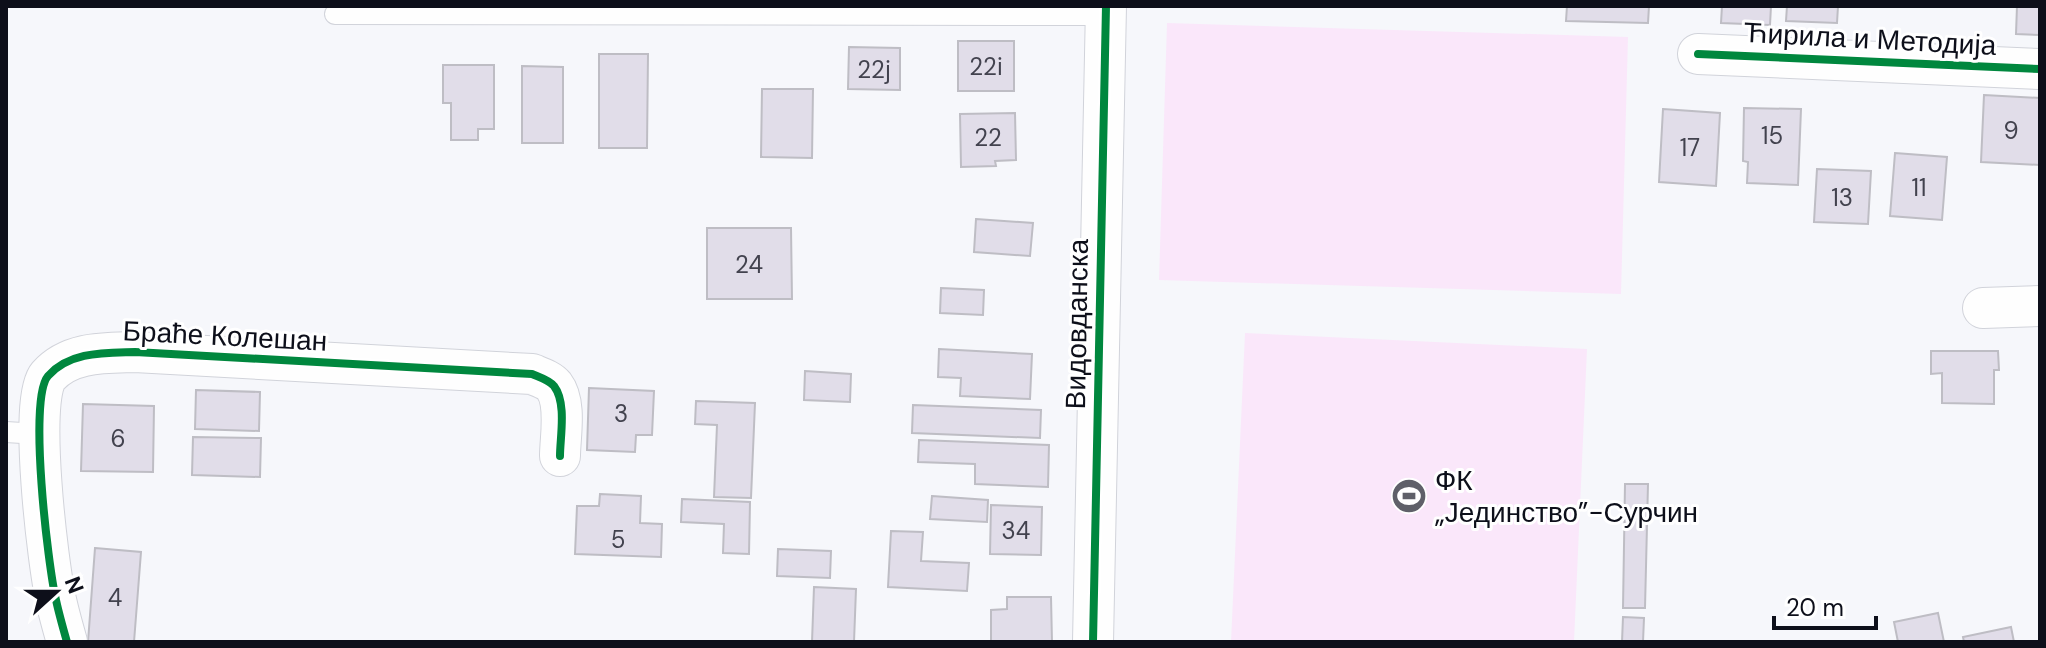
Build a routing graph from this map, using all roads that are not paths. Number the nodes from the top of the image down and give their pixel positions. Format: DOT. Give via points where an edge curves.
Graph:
graph roads {
  1 [pos="1106,10"];
  2 [pos="335,14"];
  3 [pos="1698,54"];
  4 [pos="2040,69"];
  5 [pos="2040,306"];
  6 [pos="1983,308"];
  7 [pos="22,433"];
  8 [pos="560,456"];
  9 [pos="67,642"];
  10 [pos="1093,642"];
  1 -- 2 [label="lane"];
  1 -- 10 [label="street, Видовданска"];
  3 -- 4 [label="street, Ћирила и Методија"];
  5 -- 6 [label="street"];
  7 -- 8 [label="street, Браће Колешан" via="41,388 60,365 100,353 135,352 532,374 554,386 557,394"];
  7 -- 9 [label="street, Браће Колешан"];
}
